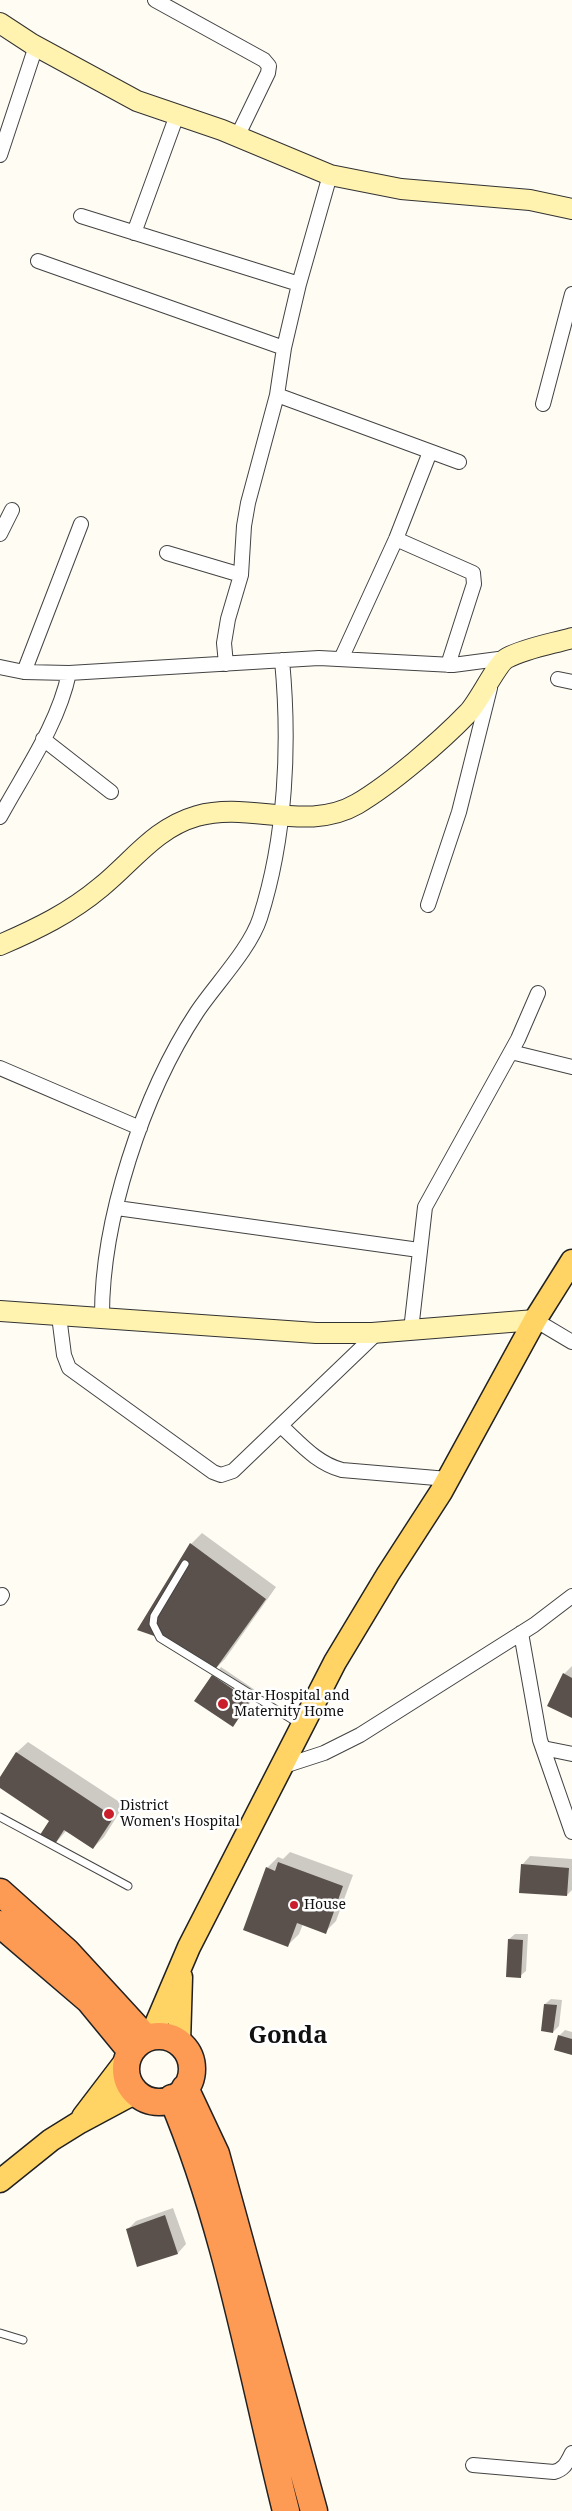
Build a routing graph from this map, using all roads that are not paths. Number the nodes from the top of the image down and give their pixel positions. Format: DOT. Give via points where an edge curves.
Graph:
graph roads {
  1 [pos="154,0"];
  2 [pos="174,5"];
  3 [pos="0,23"];
  4 [pos="36,46"];
  5 [pos="177,115"];
  6 [pos="237,137"];
  7 [pos="0,155"];
  8 [pos="330,175"];
  9 [pos="572,209"];
  10 [pos="81,216"];
  11 [pos="134,233"];
  12 [pos="38,261"];
  13 [pos="299,284"];
  14 [pos="572,294"];
  15 [pos="284,348"];
  16 [pos="277,395"];
  17 [pos="543,404"];
  18 [pos="430,452"];
  19 [pos="459,462"];
  20 [pos="12,510"];
  21 [pos="81,524"];
  22 [pos="0,534"];
  23 [pos="396,539"];
  24 [pos="167,553"];
  25 [pos="242,575"];
  26 [pos="572,638"];
  27 [pos="512,656"];
  28 [pos="341,659"];
  29 [pos="282,660"];
  30 [pos="226,664"];
  31 [pos="448,665"];
  32 [pos="0,667"];
  33 [pos="24,672"];
  34 [pos="69,673"];
  35 [pos="493,677"];
  36 [pos="558,679"];
  37 [pos="572,682"];
  38 [pos="43,739"];
  39 [pos="111,792"];
  40 [pos="280,815"];
  41 [pos="0,817"];
  42 [pos="428,905"];
  43 [pos="0,945"];
  44 [pos="538,992"];
  45 [pos="511,1052"];
  46 [pos="572,1067"];
  47 [pos="0,1068"];
  48 [pos="140,1128"];
  49 [pos="117,1208"];
  50 [pos="419,1250"];
  51 [pos="572,1261"];
  52 [pos="0,1312"];
  53 [pos="59,1316"];
  54 [pos="102,1319"];
  55 [pos="535,1320"];
  56 [pos="411,1330"];
  57 [pos="378,1332"];
  58 [pos="572,1342"];
  59 [pos="281,1426"];
  60 [pos="448,1480"];
  61 [pos="185,1564"];
  62 [pos="572,1596"];
  63 [pos="521,1633"];
  64 [pos="303,1726"];
  65 [pos="542,1748"];
  66 [pos="572,1754"];
  67 [pos="281,1767"];
  68 [pos="566,1797"];
  69 [pos="0,1816"];
  70 [pos="572,1832"];
  71 [pos="128,1886"];
  72 [pos="0,1892"];
  73 [pos="0,1924"];
  74 [pos="181,1966"];
  75 [pos="179,2043"];
  76 [pos="139,2046"];
  77 [pos="136,2092"];
  78 [pos="179,2093"];
  79 [pos="80,2122"];
  80 [pos="0,2181"];
  81 [pos="0,2334"];
  82 [pos="23,2340"];
  83 [pos="572,2453"];
  84 [pos="473,2465"];
  85 [pos="286,2511"];
  86 [pos="314,2511"];
  1 -- 2 [label="street"];
  2 -- 6 [label="street" via="269,66"];
  3 -- 4 [label="street"];
  4 -- 5 [label="street" via="137,100"];
  4 -- 7 [label="street"];
  5 -- 6 [label="street"];
  5 -- 11 [label="street"];
  6 -- 8 [label="street"];
  8 -- 9 [label="street" via="401,189 530,200"];
  8 -- 13 [label="street"];
  10 -- 11 [label="street"];
  11 -- 13 [label="street"];
  12 -- 15 [label="street"];
  13 -- 15 [label="street"];
  14 -- 17 [label="street"];
  15 -- 16 [label="street"];
  16 -- 18 [label="street"];
  16 -- 25 [label="street" via="248,503"];
  18 -- 19 [label="street"];
  18 -- 23 [label="street"];
  20 -- 22 [label="street"];
  21 -- 33 [label="street"];
  23 -- 28 [label="street"];
  23 -- 31 [label="street" via="473,573 474,584"];
  24 -- 25 [label="street"];
  25 -- 30 [label="street" via="228,619 224,643"];
  26 -- 27 [label="street"];
  27 -- 31 [label="street"];
  27 -- 35 [label="street"];
  28 -- 29 [label="street"];
  28 -- 31 [label="street"];
  29 -- 30 [label="street"];
  29 -- 40 [label="street" via="285,694"];
  30 -- 34 [label="street"];
  32 -- 33 [label="street"];
  33 -- 34 [label="street"];
  34 -- 38 [label="street" via="65,691"];
  35 -- 40 [label="street" via="469,712 401,772 356,804 330,816"];
  35 -- 42 [label="street" via="459,812"];
  36 -- 37 [label="street"];
  38 -- 39 [label="street"];
  38 -- 41 [label="street"];
  40 -- 43 [label="street" via="224,812 198,815 166,828 70,912"];
  40 -- 48 [label="street" via="260,920 197,1012 163,1071"];
  44 -- 45 [label="street"];
  45 -- 46 [label="street"];
  45 -- 50 [label="street" via="434,1189 426,1208"];
  47 -- 48 [label="street"];
  48 -- 49 [label="street"];
  49 -- 50 [label="street"];
  49 -- 54 [label="street" via="108,1245"];
  50 -- 56 [label="street"];
  51 -- 55 [label="main road"];
  52 -- 53 [label="street"];
  53 -- 54 [label="street"];
  53 -- 59 [label="street" via="69,1368 213,1472 221,1475 233,1471"];
  54 -- 57 [label="street" via="316,1333"];
  55 -- 56 [label="street"];
  55 -- 58 [label="street"];
  55 -- 60 [label="main road"];
  56 -- 57 [label="street"];
  57 -- 59 [label="street"];
  59 -- 60 [label="street" via="329,1467"];
  60 -- 64 [label="main road" via="335,1662"];
  61 -- 64 [label="lane" via="154,1616 153,1624 160,1638"];
  62 -- 63 [label="street"];
  63 -- 65 [label="street"];
  63 -- 67 [label="street" via="360,1734 324,1753"];
  64 -- 67 [label="main road"];
  65 -- 66 [label="street"];
  65 -- 68 [label="street"];
  67 -- 74 [label="main road"];
  68 -- 70 [label="street"];
  69 -- 71 [label="lane"];
  72 -- 76 [label="highway" via="67,1952"];
  73 -- 76 [label="highway"];
  74 -- 75 [label="main road"];
  74 -- 76 [label="main road"];
  75 -- 76 [label="highway" via="166,2036"];
  75 -- 78 [label="highway" via="190,2061 191,2075"];
  76 -- 77 [label="highway" via="128,2080"];
  76 -- 79 [label="main road"];
  77 -- 78 [label="highway" via="153,2101"];
  77 -- 79 [label="main road"];
  78 -- 85 [label="highway" via="195,2159 219,2233"];
  78 -- 86 [label="highway" via="216,2154"];
  79 -- 80 [label="main road" via="51,2140"];
  81 -- 82 [label="lane"];
  83 -- 84 [label="street" via="566,2465 554,2472"];
}
